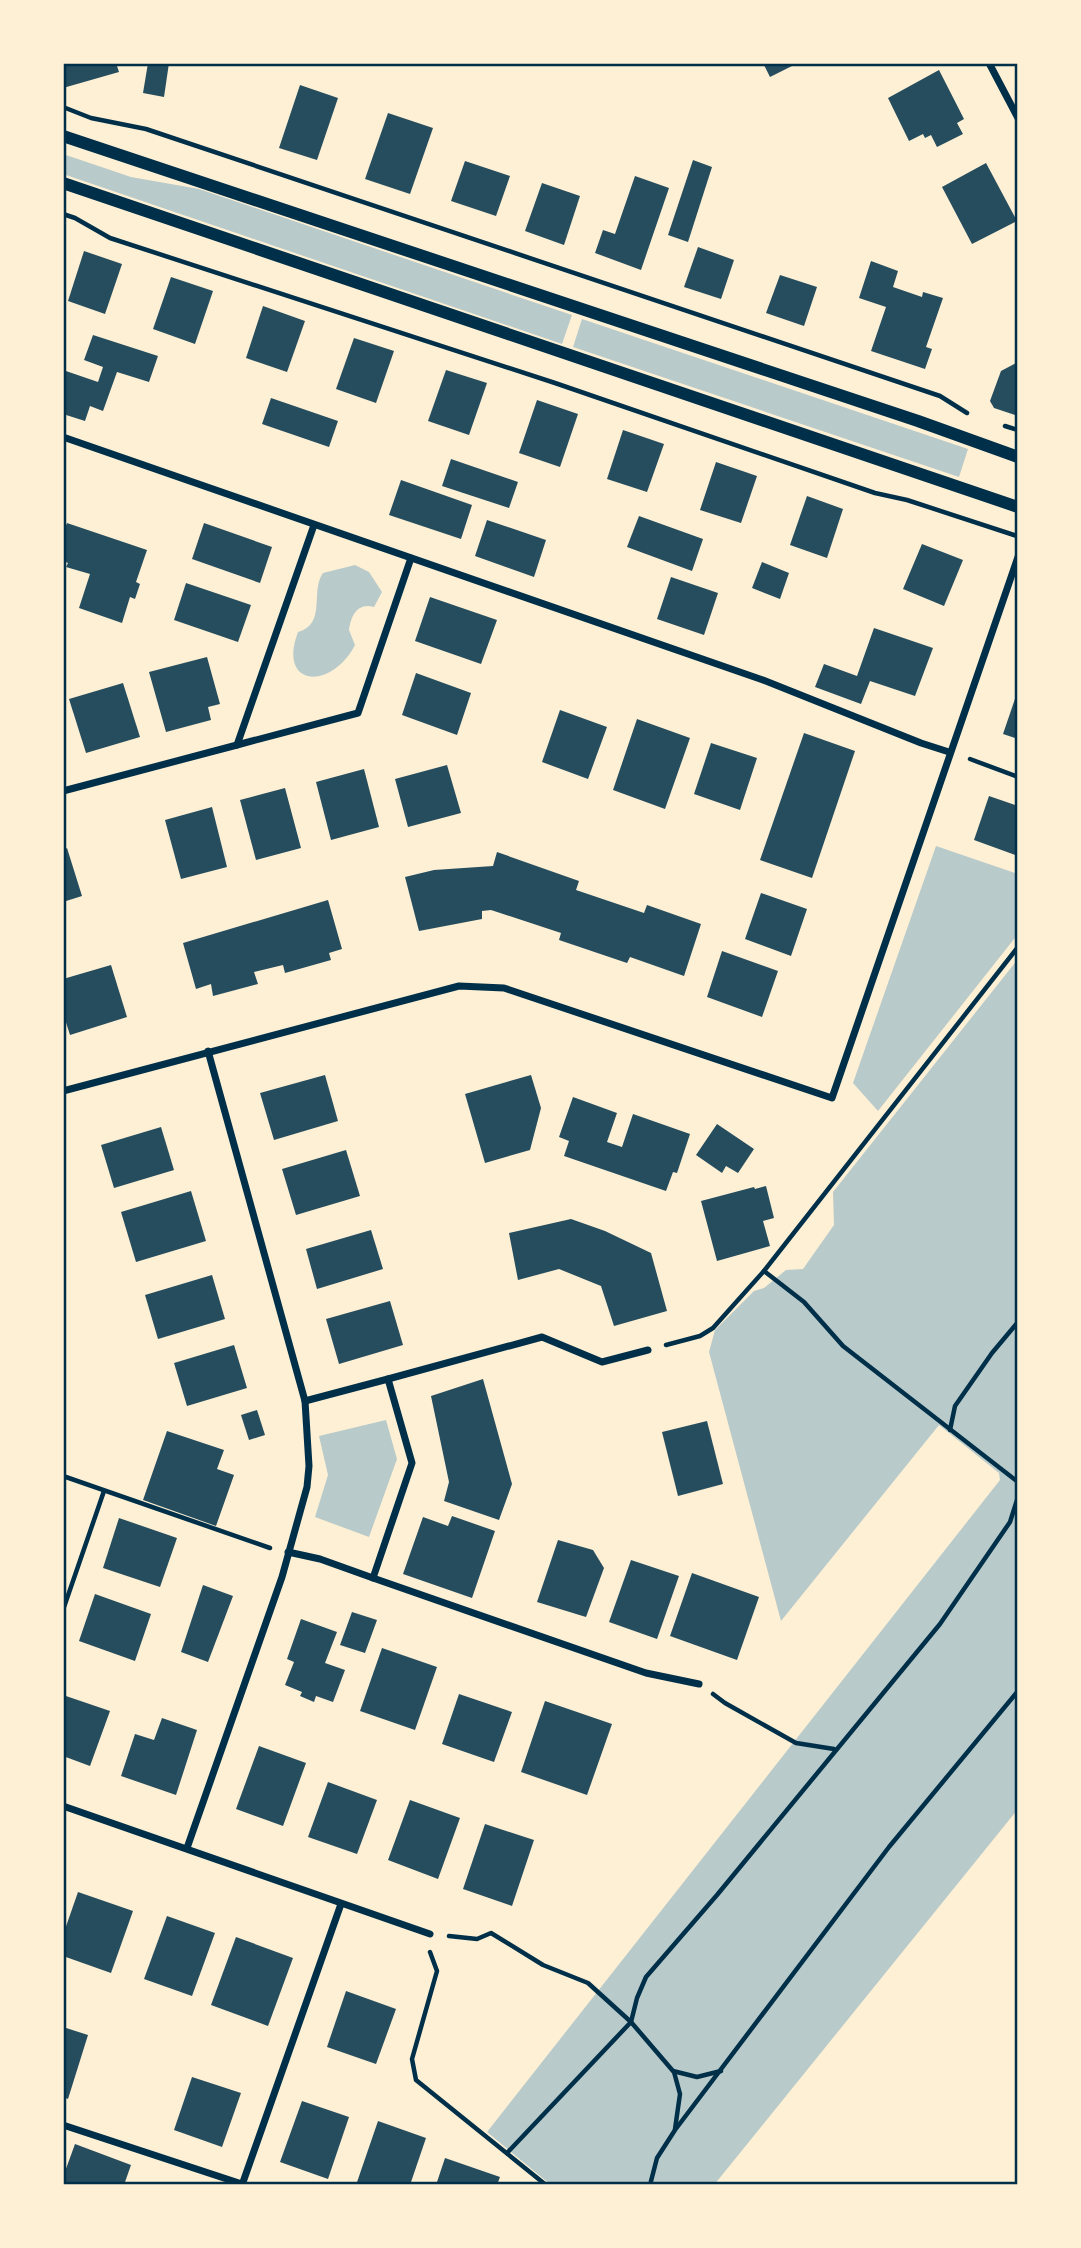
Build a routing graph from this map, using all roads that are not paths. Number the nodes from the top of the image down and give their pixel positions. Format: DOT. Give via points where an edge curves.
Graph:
graph roads {
  1 [pos="989,63"];
  2 [pos="1018,118"];
  3 [pos="63,136"];
  4 [pos="63,183"];
  5 [pos="63,437"];
  6 [pos="1018,457"];
  7 [pos="1018,508"];
  8 [pos="314,525"];
  9 [pos="1018,557"];
  10 [pos="411,558"];
  11 [pos="236,745"];
  12 [pos="950,752"];
  13 [pos="63,790"];
  14 [pos="208,1051"];
  15 [pos="63,1091"];
  16 [pos="648,1350"];
  17 [pos="388,1379"];
  18 [pos="305,1401"];
  19 [pos="288,1552"];
  20 [pos="373,1578"];
  21 [pos="699,1684"];
  22 [pos="63,1806"];
  23 [pos="187,1849"];
  24 [pos="341,1904"];
  25 [pos="430,1934"];
  26 [pos="63,2124"];
  27 [pos="243,2185"];
  1 -- 2 [label="street"];
  3 -- 6 [label="street"];
  4 -- 7 [label="street"];
  5 -- 8 [label="street"];
  8 -- 10 [label="street"];
  8 -- 11 [label="street"];
  9 -- 12 [label="street"];
  10 -- 11 [label="street" via="358,713"];
  10 -- 12 [label="street" via="763,680"];
  11 -- 13 [label="street"];
  12 -- 14 [label="street" via="832,1098 504,988 459,986"];
  14 -- 15 [label="street"];
  14 -- 18 [label="street"];
  16 -- 17 [label="street" via="602,1362 542,1337"];
  17 -- 18 [label="street"];
  17 -- 20 [label="street" via="412,1463"];
  18 -- 19 [label="street" via="307,1487"];
  19 -- 20 [label="street"];
  19 -- 23 [label="street"];
  20 -- 21 [label="street" via="646,1673"];
  22 -- 23 [label="street"];
  23 -- 24 [label="street"];
  24 -- 25 [label="street"];
  24 -- 27 [label="street"];
  26 -- 27 [label="street"];
}
